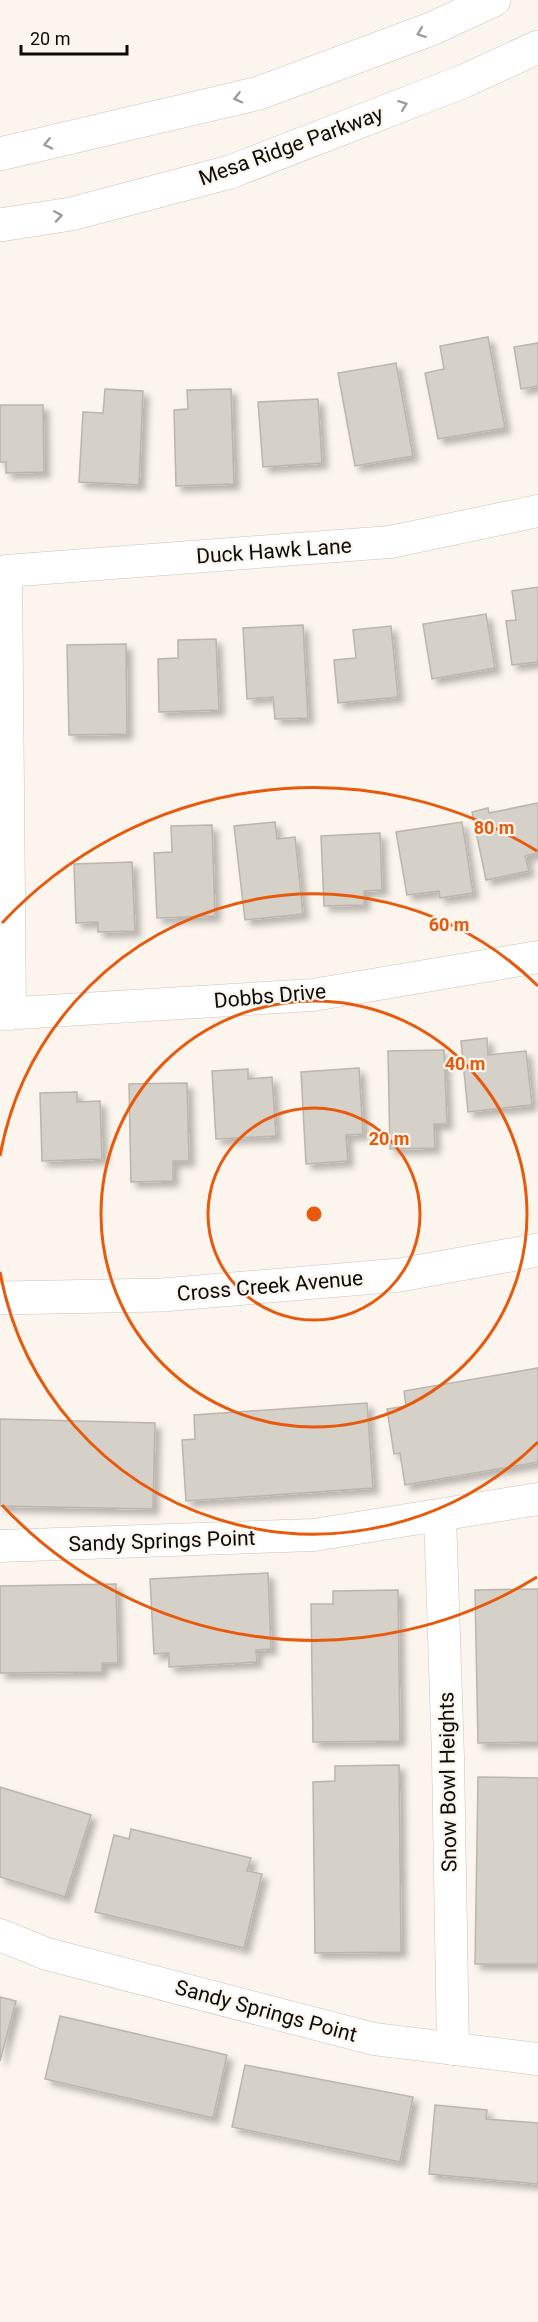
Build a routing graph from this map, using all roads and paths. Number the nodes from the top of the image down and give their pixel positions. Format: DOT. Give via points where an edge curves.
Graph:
graph roads {
  1 [pos="494,0"];
  2 [pos="460,9"];
  3 [pos="530,55"];
  4 [pos="0,154"];
  5 [pos="0,225"];
  6 [pos="538,511"];
  7 [pos="538,957"];
  8 [pos="5,1014"];
  9 [pos="538,1250"];
  10 [pos="0,1298"];
  11 [pos="538,1499"];
  12 [pos="440,1516"];
  13 [pos="0,1546"];
  14 [pos="0,1935"];
  15 [pos="453,2049"];
  16 [pos="538,2059"];
  1 -- 2 [label="main road"];
  2 -- 4 [label="main road, one-way" via="431,29 259,93"];
  5 -- 3 [label="main road, Mesa Ridge Parkway, one-way" via="71,214 230,172"];
  6 -- 8 [label="street, Duck Hawk Lane" via="390,542 6,571"];
  7 -- 8 [label="street, Dobbs Drive" via="314,995"];
  9 -- 10 [label="main road, Cross Creek Avenue" via="388,1276 162,1295"];
  11 -- 12 [label="street, Sandy Springs Point"];
  12 -- 13 [label="street, Sandy Springs Point" via="314,1535"];
  12 -- 15 [label="street, Snow Bowl Heights"];
  14 -- 15 [label="street, Sandy Springs Point" via="47,1954 374,2038"];
  15 -- 16 [label="street, Sandy Springs Point"];
}
